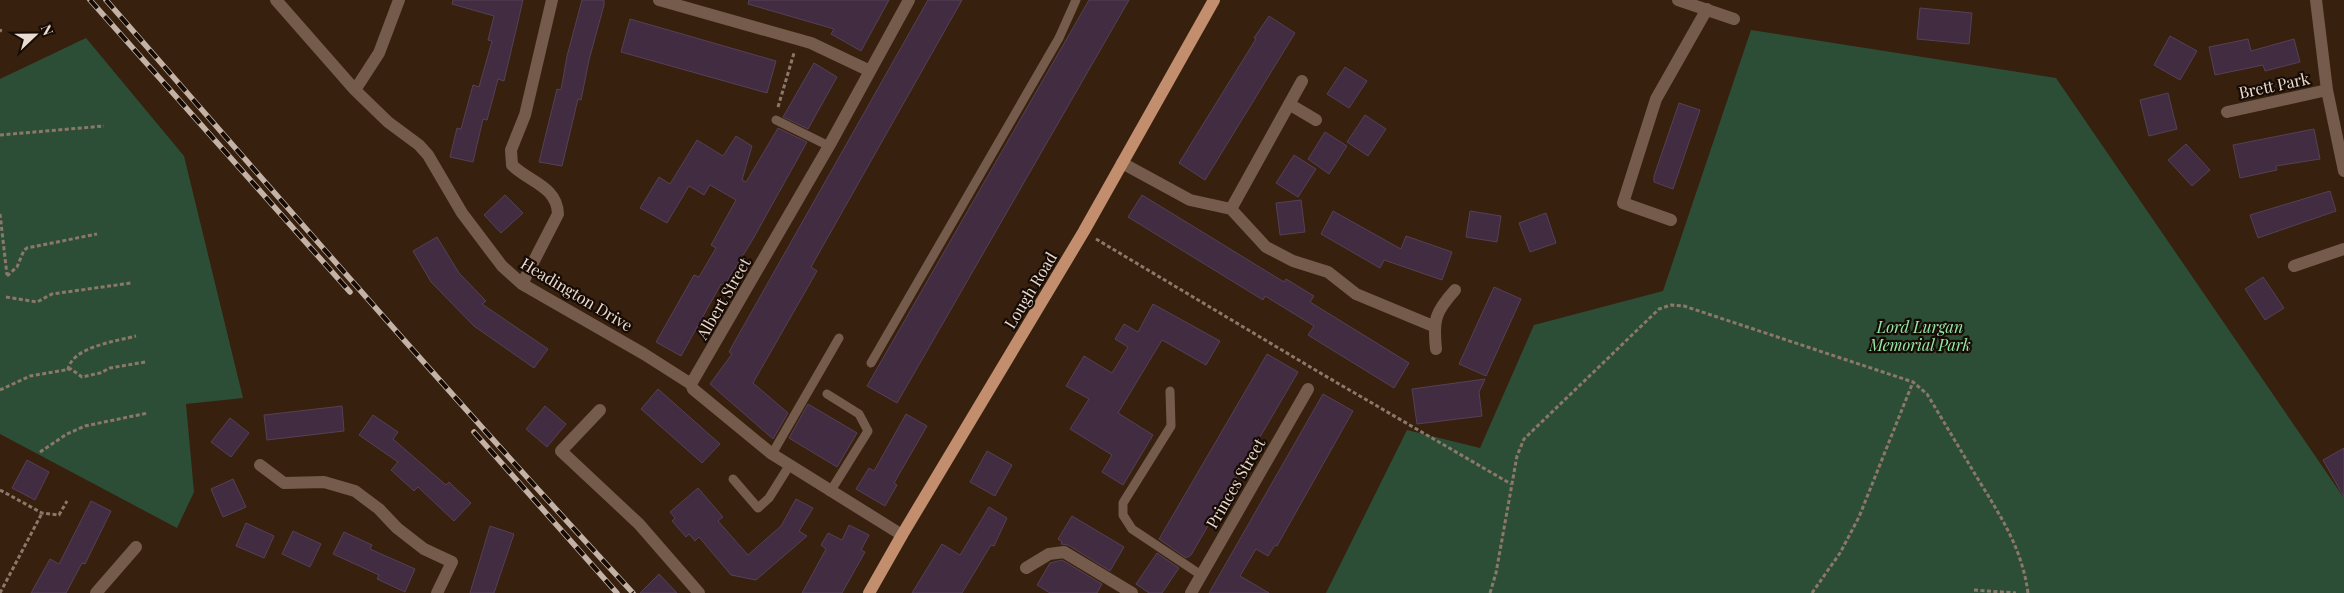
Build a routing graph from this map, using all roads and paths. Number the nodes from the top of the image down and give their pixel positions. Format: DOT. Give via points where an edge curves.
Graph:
graph roads {
  1 [pos="276,0"];
  2 [pos="398,0"];
  3 [pos="552,0"];
  4 [pos="659,0"];
  5 [pos="909,0"];
  6 [pos="1076,0"];
  7 [pos="1214,0"];
  8 [pos="1678,0"];
  9 [pos="2316,0"];
  10 [pos="1707,9"];
  11 [pos="1734,19"];
  12 [pos="798,40"];
  13 [pos="870,71"];
  14 [pos="1302,81"];
  15 [pos="354,90"];
  16 [pos="2327,90"];
  17 [pos="1289,104"];
  18 [pos="2227,112"];
  19 [pos="776,120"];
  20 [pos="1316,120"];
  21 [pos="104,126"];
  22 [pos="0,135"];
  23 [pos="829,146"];
  24 [pos="2342,154"];
  25 [pos="1122,163"];
  26 [pos="2344,171"];
  27 [pos="1232,209"];
  28 [pos="0,214"];
  29 [pos="1671,220"];
  30 [pos="1084,231"];
  31 [pos="97,234"];
  32 [pos="2344,249"];
  33 [pos="2294,266"];
  34 [pos="131,283"];
  35 [pos="522,284"];
  36 [pos="1455,290"];
  37 [pos="6,297"];
  38 [pos="1433,326"];
  39 [pos="136,336"];
  40 [pos="839,338"];
  41 [pos="1436,349"];
  42 [pos="145,362"];
  43 [pos="871,363"];
  44 [pos="68,370"];
  45 [pos="1913,382"];
  46 [pos="691,384"];
  47 [pos="1308,389"];
  48 [pos="0,390"];
  49 [pos="1170,391"];
  50 [pos="827,394"];
  51 [pos="600,410"];
  52 [pos="148,413"];
  53 [pos="40,452"];
  54 [pos="772,454"];
  55 [pos="260,465"];
  56 [pos="789,466"];
  57 [pos="733,478"];
  58 [pos="1511,484"];
  59 [pos="0,490"];
  60 [pos="830,492"];
  61 [pos="67,500"];
  62 [pos="42,512"];
  63 [pos="902,535"];
  64 [pos="136,547"];
  65 [pos="1026,568"];
  66 [pos="1201,575"];
  67 [pos="1974,590"];
  68 [pos="0,593"];
  69 [pos="96,593"];
  70 [pos="437,593"];
  71 [pos="699,593"];
  72 [pos="869,593"];
  73 [pos="1132,593"];
  74 [pos="1191,593"];
  75 [pos="1490,593"];
  76 [pos="1812,593"];
  77 [pos="2016,593"];
  78 [pos="2028,593"];
  1 -- 15 [label="street, Headington Drive"];
  2 -- 15 [label="street" via="379,53"];
  3 -- 35 [label="street" via="525,115 512,150 512,164 522,175 551,192 558,203 558,214"];
  4 -- 12 [label="street"];
  5 -- 13 [label="street, Albert Street"];
  6 -- 43 [label="lane" via="1059,38"];
  7 -- 25 [label="main road, Lough Road"];
  8 -- 10 [label="street"];
  9 -- 16 [label="street"];
  10 -- 11 [label="street"];
  10 -- 29 [label="street" via="1656,99 1623,203"];
  12 -- 13 [label="street" via="823,48"];
  12 -- 19 [label="path" via="779,99"];
  13 -- 23 [label="street, Albert Street"];
  14 -- 17 [label="street"];
  15 -- 35 [label="street, Headington Drive" via="428,155 462,213 502,266"];
  16 -- 18 [label="street, Brett Park"];
  16 -- 24 [label="street"];
  17 -- 20 [label="street"];
  17 -- 27 [label="street"];
  19 -- 23 [label="lane"];
  21 -- 22 [label="path"];
  23 -- 46 [label="street, Albert Street"];
  24 -- 26 [label="street"];
  25 -- 27 [label="street" via="1190,200"];
  25 -- 30 [label="main road, Lough Road"];
  27 -- 38 [label="street" via="1266,247 1293,261 1328,272 1356,294"];
  28 -- 31 [label="path" via="8,276 27,248"];
  30 -- 58 [label="path"];
  30 -- 63 [label="main road, Lough Road"];
  32 -- 33 [label="street"];
  34 -- 37 [label="path" via="52,294 37,302"];
  35 -- 46 [label="street, Headington Drive"];
  36 -- 38 [label="street" via="1442,304"];
  38 -- 41 [label="street"];
  39 -- 44 [label="path" via="80,352 72,359"];
  40 -- 54 [label="lane"];
  42 -- 44 [label="path" via="82,377"];
  44 -- 48 [label="path" via="30,376"];
  45 -- 58 [label="path" via="1684,306 1671,305 1659,309 1529,433 1517,456"];
  45 -- 76 [label="path" via="1859,517"];
  45 -- 78 [label="path" via="1927,394 2015,543 2025,569"];
  46 -- 54 [label="street" via="693,390"];
  47 -- 66 [label="street, Princes Street"];
  49 -- 66 [label="lane" via="1171,426 1123,503 1123,515 1132,529"];
  50 -- 60 [label="lane" via="859,414 868,431"];
  51 -- 71 [label="street" via="562,451 639,524"];
  52 -- 53 [label="path" via="85,426"];
  54 -- 56 [label="street"];
  55 -- 70 [label="street" via="284,483 324,482 354,491 379,509 424,549 452,562"];
  56 -- 57 [label="lane" via="769,498 758,508"];
  56 -- 60 [label="street"];
  58 -- 75 [label="path"];
  59 -- 62 [label="path"];
  60 -- 63 [label="street"];
  61 -- 62 [label="path" via="60,515"];
  62 -- 68 [label="path"];
  63 -- 72 [label="main road, Lough Road"];
  64 -- 69 [label="street"];
  65 -- 73 [label="street" via="1049,554 1064,552"];
  66 -- 74 [label="street, Princes Street"];
  67 -- 77 [label="path"];
}
